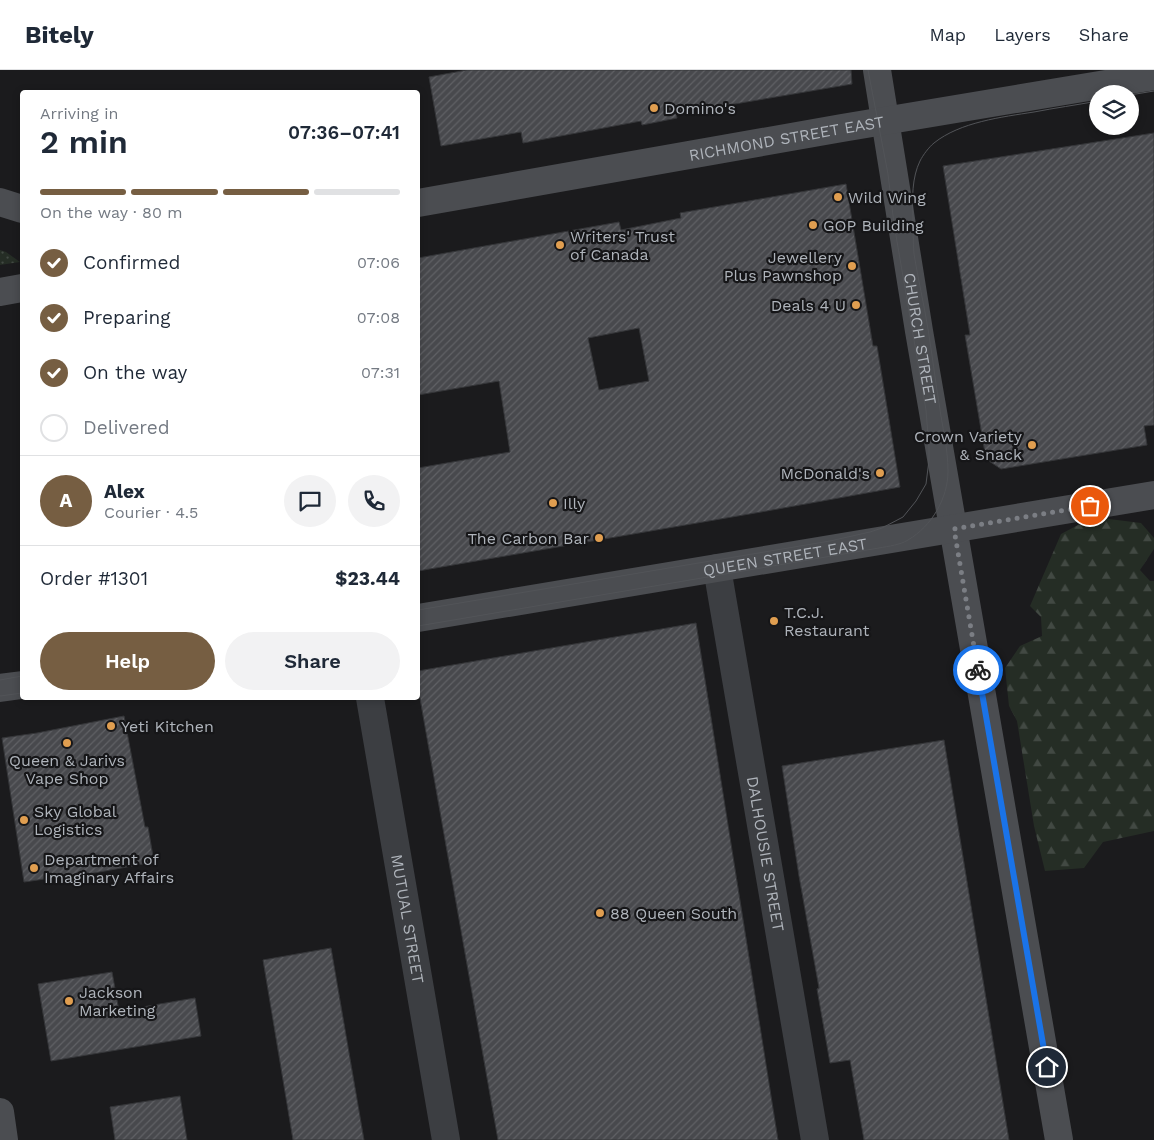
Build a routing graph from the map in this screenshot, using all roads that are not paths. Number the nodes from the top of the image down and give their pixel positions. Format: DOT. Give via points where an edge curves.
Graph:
graph roads {
  1 [pos="877,70"];
  2 [pos="1154,76"];
  3 [pos="886,121"];
  4 [pos="0,202"];
  5 [pos="420,203"];
  6 [pos="20,208"];
  7 [pos="20,288"];
  8 [pos="0,292"];
  9 [pos="1154,495"];
  10 [pos="954,529"];
  11 [pos="717,568"];
  12 [pos="420,618"];
  13 [pos="20,684"];
  14 [pos="0,688"];
  15 [pos="370,700"];
  16 [pos="0,1112"];
  17 [pos="4,1140"];
  18 [pos="446,1140"];
  19 [pos="815,1140"];
  20 [pos="1059,1140"];
  1 -- 3 [label="main road, CHURCH STREET"];
  2 -- 3 [label="main road, RICHMOND STREET EAST"];
  3 -- 5 [label="main road, RICHMOND STREET EAST"];
  3 -- 10 [label="main road, CHURCH STREET"];
  4 -- 6 [label="main road"];
  7 -- 8 [label="main road"];
  9 -- 10 [label="main road, QUEEN STREET EAST"];
  10 -- 11 [label="main road, QUEEN STREET EAST"];
  10 -- 20 [label="main road, CHURCH STREET"];
  11 -- 12 [label="main road, QUEEN STREET EAST"];
  11 -- 19 [label="street, DALHOUSIE STREET"];
  13 -- 14 [label="main road"];
  15 -- 18 [label="street, MUTUAL STREET"];
  16 -- 17 [label="main road"];
}
